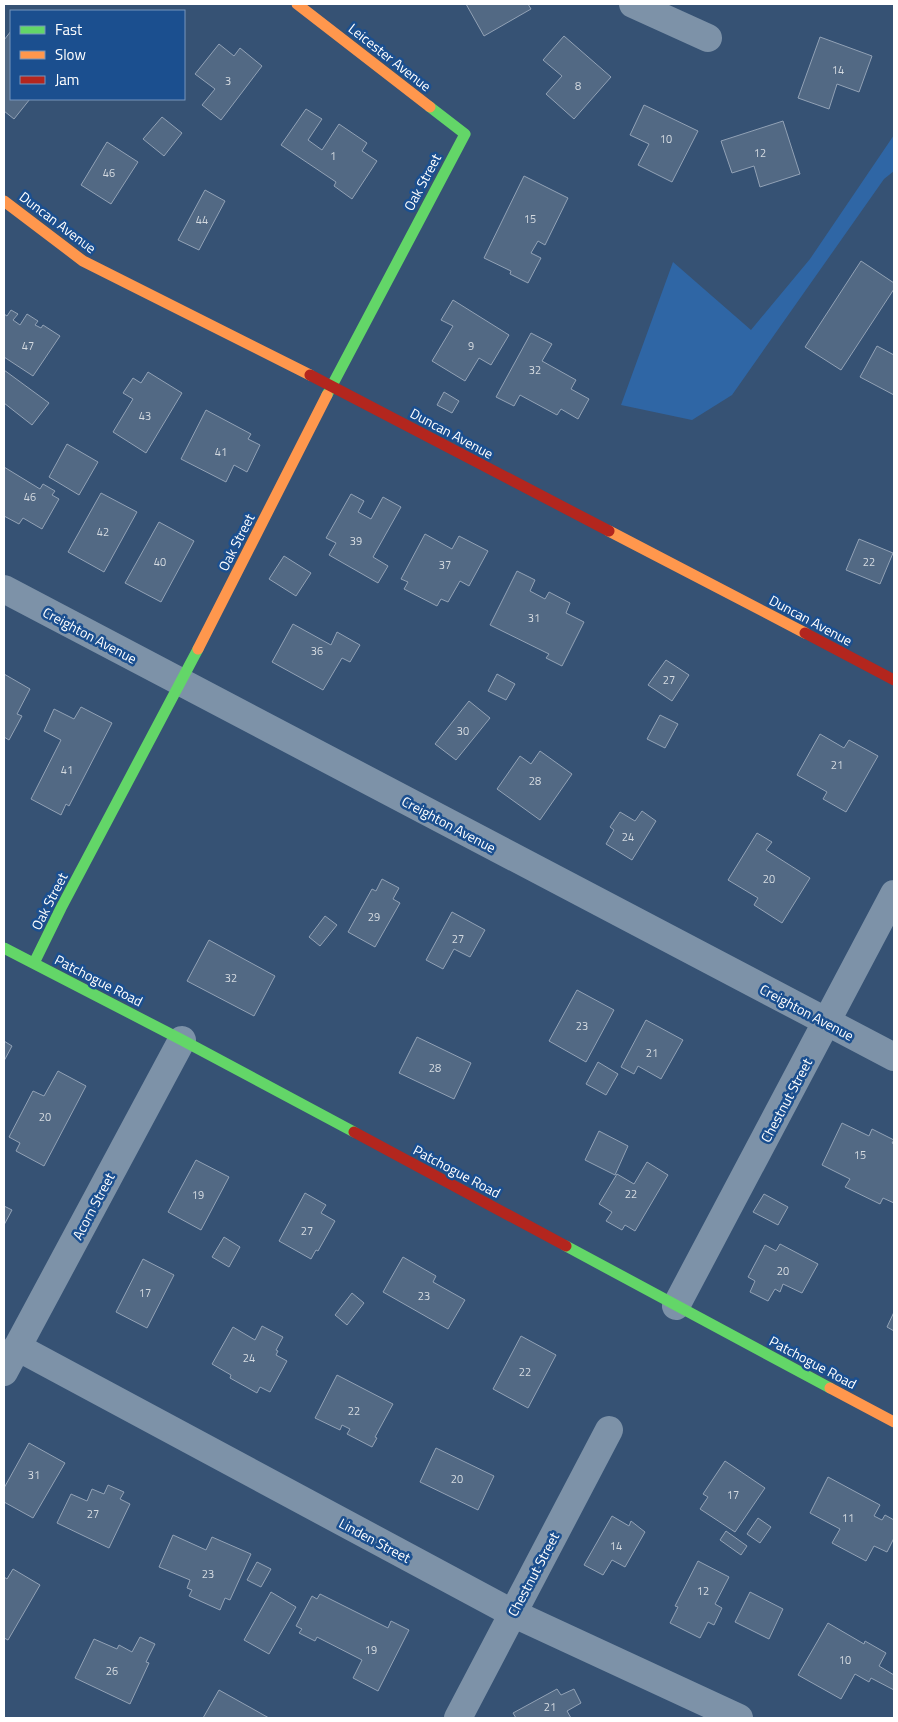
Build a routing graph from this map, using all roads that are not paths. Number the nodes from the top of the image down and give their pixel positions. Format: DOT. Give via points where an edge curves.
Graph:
graph roads {
  1 [pos="296,4"];
  2 [pos="633,4"];
  3 [pos="708,38"];
  4 [pos="465,134"];
  5 [pos="4,201"];
  6 [pos="331,386"];
  7 [pos="4,589"];
  8 [pos="894,680"];
  9 [pos="181,683"];
  10 [pos="894,894"];
  11 [pos="4,948"];
  12 [pos="34,963"];
  13 [pos="827,1022"];
  14 [pos="182,1040"];
  15 [pos="894,1057"];
  16 [pos="676,1306"];
  17 [pos="17,1347"];
  18 [pos="4,1372"];
  19 [pos="894,1422"];
  20 [pos="609,1430"];
  21 [pos="512,1613"];
  22 [pos="458,1718"];
  23 [pos="739,1718"];
  1 -- 4 [label="street, Leicester Avenue"];
  2 -- 3 [label="street"];
  4 -- 6 [label="street, Oak Street"];
  5 -- 6 [label="street, Duncan Avenue" via="83,261"];
  6 -- 8 [label="street, Duncan Avenue"];
  6 -- 9 [label="street, Oak Street"];
  7 -- 9 [label="street, Creighton Avenue"];
  9 -- 12 [label="street, Oak Street"];
  9 -- 13 [label="street, Creighton Avenue"];
  10 -- 13 [label="street, Chestnut Street"];
  11 -- 12 [label="street, Patchogue Road"];
  12 -- 14 [label="street, Patchogue Road"];
  13 -- 15 [label="street, Creighton Avenue"];
  13 -- 16 [label="street, Chestnut Street"];
  14 -- 16 [label="street, Patchogue Road"];
  14 -- 17 [label="street, Acorn Street"];
  16 -- 19 [label="street, Patchogue Road"];
  17 -- 18 [label="street, Acorn Street"];
  17 -- 21 [label="street, Linden Street"];
  20 -- 21 [label="street, Chestnut Street"];
  21 -- 22 [label="street, Chestnut Street"];
  21 -- 23 [label="street, Linden Street"];
}
